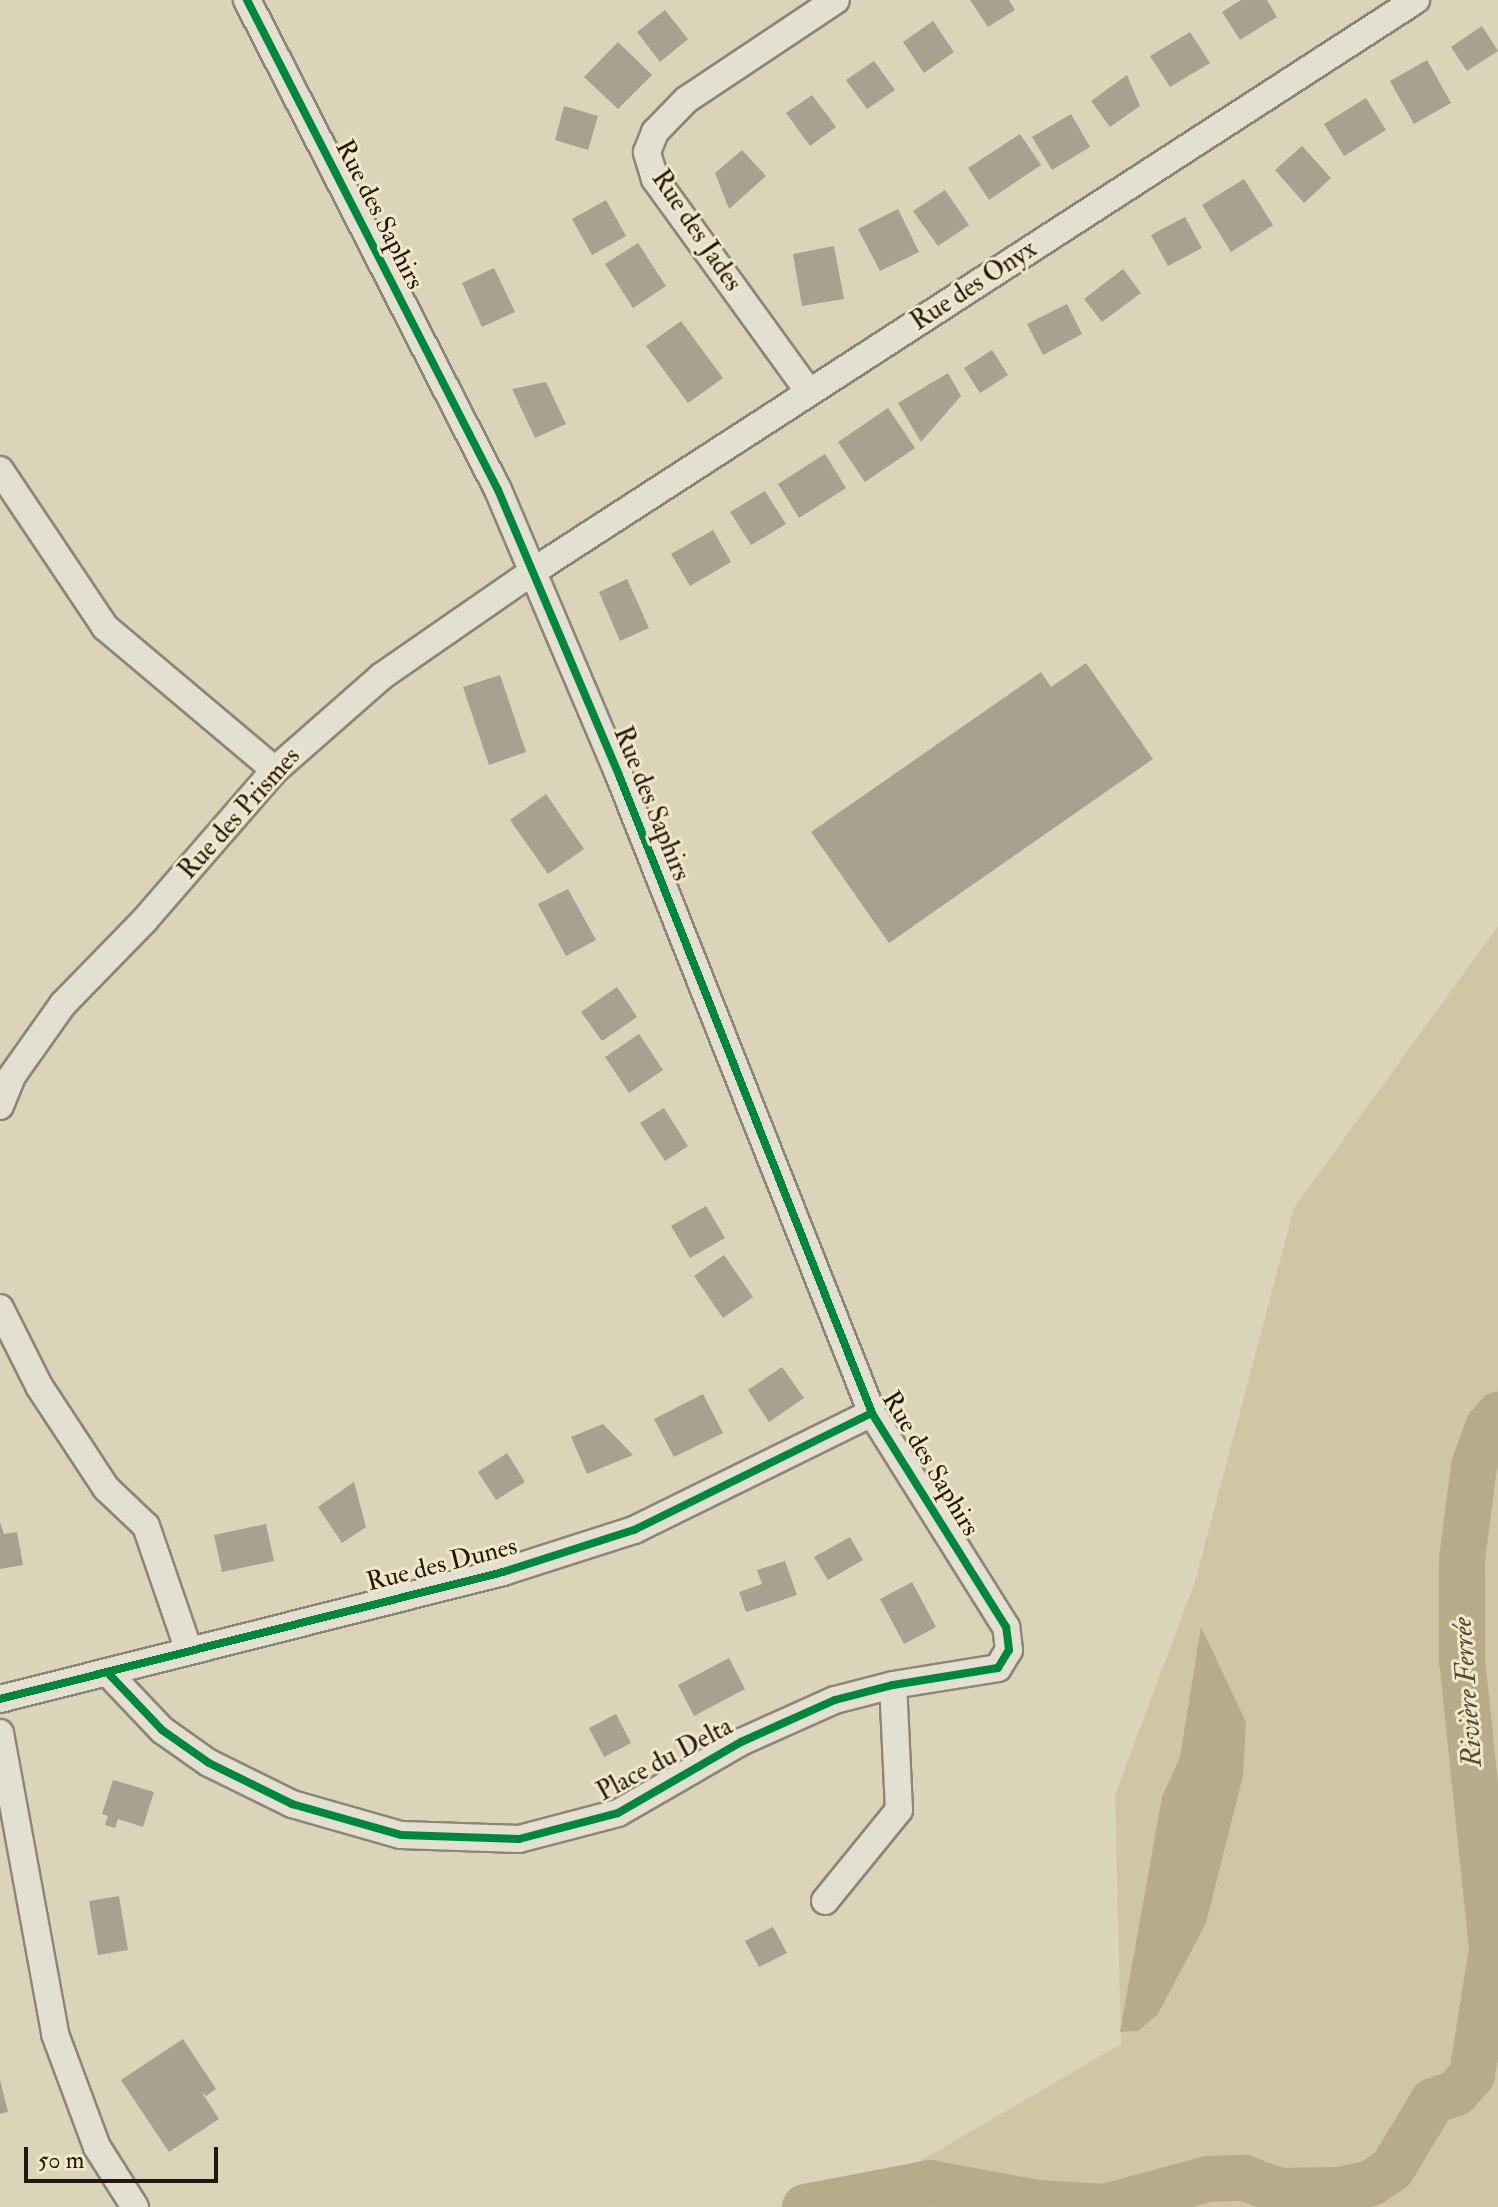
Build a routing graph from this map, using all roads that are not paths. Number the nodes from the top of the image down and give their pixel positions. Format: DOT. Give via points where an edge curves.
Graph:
graph roads {
  1 [pos="247,0"];
  2 [pos="836,0"];
  3 [pos="1416,0"];
  4 [pos="809,392"];
  5 [pos="0,470"];
  6 [pos="532,572"];
  7 [pos="275,770"];
  8 [pos="0,1106"];
  9 [pos="0,1308"];
  10 [pos="872,1413"];
  11 [pos="1006,1627"];
  12 [pos="188,1648"];
  13 [pos="107,1672"];
  14 [pos="893,1685"];
  15 [pos="0,1699"];
  16 [pos="0,1733"];
  17 [pos="825,1901"];
  18 [pos="135,2207"];
  1 -- 6 [label="street, Rue des Saphirs" via="498,490"];
  2 -- 4 [label="street, Rue des Jades" via="686,100 655,132 647,152 655,179"];
  3 -- 4 [label="street, Rue des Onyx"];
  4 -- 6 [label="street, Rue des Onyx"];
  5 -- 7 [label="street" via="105,627"];
  6 -- 7 [label="street, Rue des Prismes" via="382,676"];
  6 -- 10 [label="street, Rue des Saphirs" via="619,775"];
  7 -- 8 [label="street, Rue des Prismes" via="144,921 63,1004 12,1076"];
  9 -- 12 [label="street" via="39,1386 106,1488 146,1526"];
  10 -- 11 [label="street, Rue des Saphirs"];
  10 -- 12 [label="street, Rue des Dunes" via="634,1530 503,1572"];
  11 -- 14 [label="street, Place du Delta" via="1009,1650 998,1668"];
  12 -- 13 [label="street, Rue des Dunes"];
  13 -- 14 [label="street, Place du Delta" via="162,1730 209,1763 292,1804 401,1835 519,1839 618,1813 741,1742 835,1700"];
  13 -- 15 [label="street, Rue des Dunes"];
  14 -- 17 [label="street" via="899,1810"];
  16 -- 18 [label="street" via="55,2034 97,2147"];
}
